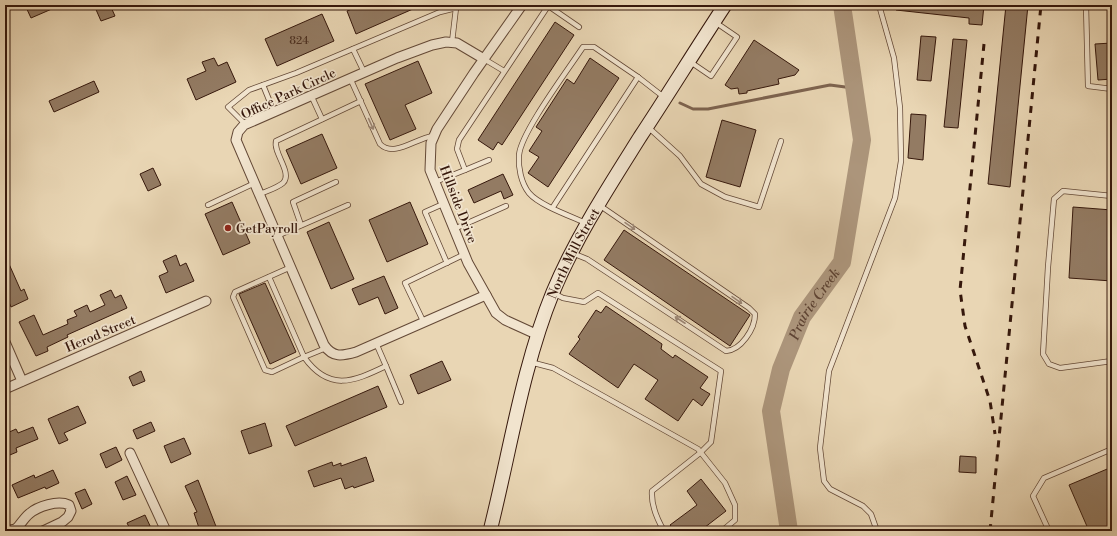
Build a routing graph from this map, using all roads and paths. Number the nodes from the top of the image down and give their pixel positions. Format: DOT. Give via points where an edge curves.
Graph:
graph roads {
  1 [pos="462,5"];
  2 [pos="522,5"];
  3 [pos="548,5"];
  4 [pos="725,5"];
  5 [pos="879,5"];
  6 [pos="1086,5"];
  7 [pos="456,7"];
  8 [pos="714,22"];
  9 [pos="580,28"];
  10 [pos="452,42"];
  11 [pos="353,48"];
  12 [pos="484,59"];
  13 [pos="689,61"];
  14 [pos="504,71"];
  15 [pos="364,72"];
  16 [pos="638,77"];
  17 [pos="350,78"];
  18 [pos="263,85"];
  19 [pos="1112,89"];
  20 [pos="311,95"];
  21 [pos="665,98"];
  22 [pos="361,101"];
  23 [pos="274,112"];
  24 [pos="322,119"];
  25 [pos="245,124"];
  26 [pos="647,126"];
  27 [pos="434,136"];
  28 [pos="781,142"];
  29 [pos="489,160"];
  30 [pos="465,170"];
  31 [pos="336,182"];
  32 [pos="435,182"];
  33 [pos="255,183"];
  34 [pos="260,194"];
  35 [pos="1112,196"];
  36 [pos="443,204"];
  37 [pos="598,204"];
  38 [pos="208,205"];
  39 [pos="348,205"];
  40 [pos="506,206"];
  41 [pos="553,207"];
  42 [pos="587,223"];
  43 [pos="301,225"];
  44 [pos="454,228"];
  45 [pos="277,236"];
  46 [pos="572,252"];
  47 [pos="465,254"];
  48 [pos="447,263"];
  49 [pos="291,267"];
  50 [pos="269,277"];
  51 [pos="553,293"];
  52 [pos="486,295"];
  53 [pos="206,301"];
  54 [pos="424,323"];
  55 [pos="538,335"];
  56 [pos="5,342"];
  57 [pos="376,343"];
  58 [pos="326,348"];
  59 [pos="304,357"];
  60 [pos="1112,361"];
  61 [pos="530,362"];
  62 [pos="386,366"];
  63 [pos="22,381"];
  64 [pos="5,389"];
  65 [pos="400,402"];
  66 [pos="1112,449"];
  67 [pos="130,453"];
  68 [pos="700,453"];
  69 [pos="17,530"];
  70 [pos="5,531"];
  71 [pos="43,531"];
  72 [pos="166,531"];
  73 [pos="490,531"];
  74 [pos="664,531"];
  75 [pos="722,531"];
  76 [pos="877,531"];
  77 [pos="1049,531"];
  1 -- 7 [label="lane"];
  2 -- 12 [label="street, Hillside Drive"];
  3 -- 9 [label="lane"];
  3 -- 14 [label="lane"];
  4 -- 8 [label="main road, North Mill Street"];
  5 -- 76 [label="lane" via="894,58 900,108 901,161 895,198 829,371 820,448 824,481 830,489 863,506 871,514"];
  6 -- 19 [label="lane" via="1088,86"];
  7 -- 10 [label="lane"];
  7 -- 11 [label="lane"];
  8 -- 13 [label="main road, North Mill Street"];
  8 -- 13 [label="lane" via="737,37 711,76"];
  10 -- 12 [label="street"];
  10 -- 15 [label="street, Office Park Circle" via="432,45"];
  11 -- 15 [label="lane"];
  11 -- 18 [label="lane"];
  12 -- 14 [label="lane"];
  12 -- 27 [label="street, Hillside Drive"];
  13 -- 21 [label="main road, North Mill Street"];
  14 -- 30 [label="lane" via="459,140 457,149"];
  15 -- 17 [label="street, Office Park Circle"];
  16 -- 21 [label="lane"];
  16 -- 41 [label="lane"];
  16 -- 41 [label="lane" via="594,47 583,47 526,133 519,154 520,174 529,193"];
  17 -- 20 [label="street, Office Park Circle"];
  17 -- 22 [label="lane"];
  18 -- 23 [label="lane"];
  18 -- 25 [label="lane" via="249,90 228,107"];
  20 -- 23 [label="street, Office Park Circle"];
  20 -- 24 [label="lane"];
  21 -- 26 [label="main road, North Mill Street"];
  22 -- 24 [label="lane"];
  22 -- 27 [label="lane, one-way" via="380,144 385,149 393,150 423,137"];
  23 -- 25 [label="street, Office Park Circle"];
  24 -- 34 [label="lane" via="276,141 276,150 286,178 283,183"];
  25 -- 33 [label="street, Office Park Circle" via="238,132 236,140"];
  26 -- 28 [label="lane" via="680,156 702,184 725,197 759,207"];
  26 -- 37 [label="main road, North Mill Street"];
  27 -- 32 [label="street, Hillside Drive" via="431,143 430,170"];
  29 -- 30 [label="lane"];
  30 -- 32 [label="lane"];
  31 -- 43 [label="lane" via="293,202"];
  32 -- 36 [label="street, Hillside Drive"];
  33 -- 34 [label="street, Office Park Circle"];
  33 -- 38 [label="lane"];
  34 -- 45 [label="street, Office Park Circle"];
  35 -- 60 [label="lane" via="1063,191 1054,200 1043,354 1049,364 1060,368"];
  36 -- 44 [label="street, Hillside Drive"];
  36 -- 48 [label="lane" via="425,212"];
  37 -- 42 [label="main road, North Mill Street"];
  37 -- 46 [label="lane, one-way" via="749,308 755,314 755,322 740,346 726,351 587,259"];
  39 -- 43 [label="lane"];
  40 -- 44 [label="lane"];
  41 -- 42 [label="lane"];
  42 -- 46 [label="main road, North Mill Street"];
  43 -- 45 [label="lane"];
  44 -- 47 [label="street, Hillside Drive"];
  45 -- 49 [label="street, Office Park Circle"];
  46 -- 51 [label="main road, North Mill Street"];
  47 -- 48 [label="lane"];
  47 -- 52 [label="street, Hillside Drive"];
  48 -- 54 [label="lane" via="405,283"];
  49 -- 50 [label="lane"];
  49 -- 58 [label="street, Office Park Circle"];
  50 -- 59 [label="lane"];
  50 -- 59 [label="lane" via="235,292 233,298 265,370 272,372"];
  51 -- 55 [label="main road, North Mill Street"];
  51 -- 68 [label="lane" via="584,302 598,293 721,371 711,442"];
  52 -- 54 [label="street"];
  52 -- 55 [label="street, Hillside Drive" via="496,314"];
  53 -- 63 [label="street, Herod Street"];
  54 -- 57 [label="street"];
  55 -- 61 [label="main road, North Mill Street"];
  56 -- 63 [label="street"];
  57 -- 58 [label="street" via="340,356"];
  57 -- 62 [label="lane"];
  58 -- 59 [label="lane"];
  59 -- 62 [label="lane" via="314,370 329,379 348,381"];
  61 -- 68 [label="lane" via="553,368"];
  61 -- 73 [label="main road, North Mill Street"];
  62 -- 65 [label="lane"];
  63 -- 64 [label="street, Herod Street"];
  66 -- 77 [label="lane" via="1044,478 1033,496"];
  67 -- 72 [label="street"];
  68 -- 74 [label="lane" via="652,491 651,500"];
  68 -- 75 [label="lane" via="725,482 735,505 735,520"];
  69 -- 70 [label="street"];
  69 -- 71 [label="street" via="36,509 62,502 69,505 71,511 68,517"];
}
